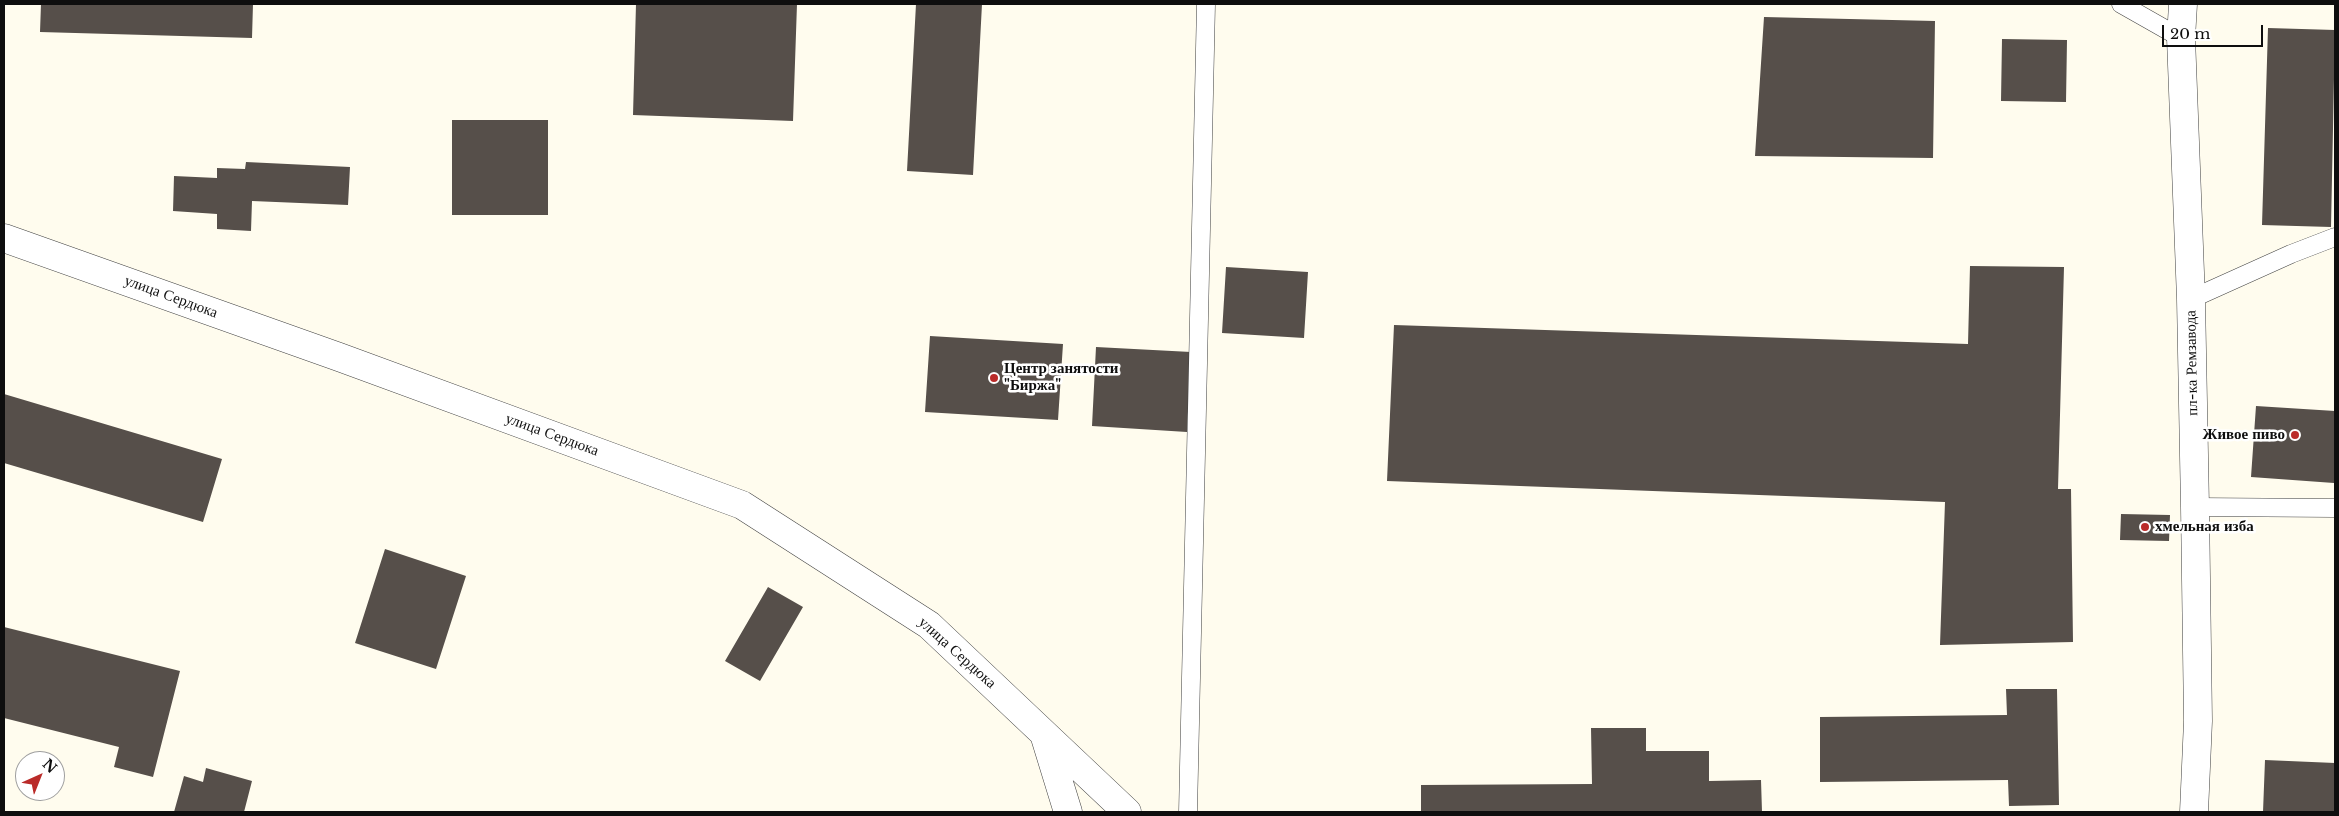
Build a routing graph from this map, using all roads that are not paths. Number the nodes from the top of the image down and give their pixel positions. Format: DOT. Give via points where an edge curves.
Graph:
graph roads {
  1 [pos="1206,4"];
  2 [pos="2121,4"];
  3 [pos="2183,4"];
  4 [pos="2181,38"];
  5 [pos="2335,237"];
  6 [pos="4,238"];
  7 [pos="2191,299"];
  8 [pos="2195,507"];
  9 [pos="2335,508"];
  10 [pos="1044,732"];
  11 [pos="1068,812"];
  12 [pos="1127,812"];
  13 [pos="1188,812"];
  14 [pos="2194,812"];
  1 -- 13 [label="lane"];
  2 -- 4 [label="lane"];
  3 -- 4 [label="street, пл-ка Ремзавода"];
  4 -- 7 [label="street, пл-ка Ремзавода"];
  5 -- 7 [label="lane"];
  6 -- 10 [label="street, улица Сердюка" via="330,353 742,505 929,625"];
  7 -- 8 [label="street, пл-ка Ремзавода"];
  8 -- 9 [label="lane"];
  8 -- 14 [label="street, пл-ка Ремзавода" via="2198,721"];
  10 -- 11 [label="street"];
  10 -- 12 [label="street, улица Сердюка"];
}
